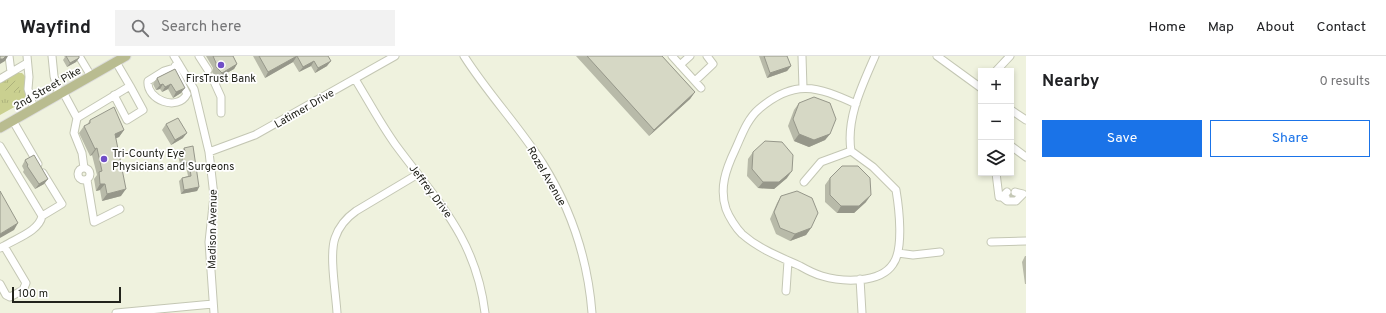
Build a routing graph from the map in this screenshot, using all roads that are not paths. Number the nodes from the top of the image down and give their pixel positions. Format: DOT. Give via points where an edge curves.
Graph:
graph roads {
  1 [pos="9,56"];
  2 [pos="52,56"];
  3 [pos="79,56"];
  4 [pos="126,56"];
  5 [pos="174,56"];
  6 [pos="199,56"];
  7 [pos="396,56"];
  8 [pos="464,56"];
  9 [pos="672,56"];
  10 [pos="690,56"];
  11 [pos="707,56"];
  12 [pos="802,56"];
  13 [pos="875,56"];
  14 [pos="937,56"];
  15 [pos="1010,56"];
  16 [pos="27,60"];
  17 [pos="116,62"];
  18 [pos="680,65"];
  19 [pos="177,66"];
  20 [pos="999,68"];
  21 [pos="11,72"];
  22 [pos="91,76"];
  23 [pos="0,79"];
  24 [pos="355,79"];
  25 [pos="695,81"];
  26 [pos="130,86"];
  27 [pos="978,86"];
  28 [pos="701,88"];
  29 [pos="803,88"];
  30 [pos="61,93"];
  31 [pos="114,95"];
  32 [pos="856,104"];
  33 [pos="34,109"];
  34 [pos="1014,112"];
  35 [pos="221,113"];
  36 [pos="77,118"];
  37 [pos="1026,120"];
  38 [pos="13,121"];
  39 [pos="0,128"];
  40 [pos="0,146"];
  41 [pos="1014,148"];
  42 [pos="851,151"];
  43 [pos="209,152"];
  44 [pos="1026,157"];
  45 [pos="418,174"];
  46 [pos="996,176"];
  47 [pos="804,182"];
  48 [pos="1014,195"];
  49 [pos="120,210"];
  50 [pos="42,216"];
  51 [pos="1026,241"];
  52 [pos="991,242"];
  53 [pos="2,247"];
  54 [pos="940,252"];
  55 [pos="898,253"];
  56 [pos="788,261"];
  57 [pos="860,279"];
  58 [pos="0,284"];
  59 [pos="786,291"];
  60 [pos="213,304"];
  61 [pos="116,313"];
  62 [pos="214,313"];
  63 [pos="337,313"];
  64 [pos="485,313"];
  65 [pos="592,313"];
  66 [pos="862,313"];
  1 -- 21 [label="street"];
  2 -- 30 [label="street" via="54,76"];
  3 -- 22 [label="street"];
  4 -- 17 [label="main road, 2nd Street Pike"];
  5 -- 19 [label="street, Madison Avenue"];
  6 -- 35 [label="street" via="221,97"];
  7 -- 24 [label="street, Latimer Drive"];
  8 -- 65 [label="street, Rozel Avenue" via="489,94 531,146 555,185 579,242 588,279"];
  9 -- 18 [label="street"];
  10 -- 18 [label="street"];
  11 -- 25 [label="street" via="712,64"];
  12 -- 29 [label="street"];
  13 -- 32 [label="street"];
  14 -- 27 [label="street"];
  15 -- 20 [label="street"];
  16 -- 21 [label="street"];
  16 -- 33 [label="street" via="28,89"];
  17 -- 22 [label="main road, 2nd Street Pike"];
  17 -- 26 [label="street"];
  18 -- 25 [label="street"];
  19 -- 19 [label="street" via="148,81 149,89 156,98 168,103 178,102 186,96"];
  19 -- 43 [label="street, Madison Avenue" via="194,89"];
  21 -- 23 [label="street"];
  22 -- 30 [label="main road, 2nd Street Pike"];
  24 -- 43 [label="street, Latimer Drive" via="255,135"];
  24 -- 45 [label="street, Jeffrey Drive" via="394,142"];
  25 -- 28 [label="street"];
  26 -- 31 [label="street"];
  26 -- 31 [label="street" via="143,110 126,120"];
  29 -- 32 [label="street" via="824,91"];
  29 -- 56 [label="street" via="791,89 780,94 756,111 740,137 726,170 723,185 726,209 741,232 763,248"];
  30 -- 33 [label="main road, 2nd Street Pike"];
  30 -- 36 [label="street"];
  31 -- 36 [label="street"];
  32 -- 42 [label="street" via="850,128"];
  33 -- 38 [label="main road, 2nd Street Pike"];
  34 -- 37 [label="street"];
  36 -- 49 [label="street" via="74,133 82,153 84,168 90,173 86,180 94,222"];
  38 -- 39 [label="main road, 2nd Street Pike"];
  38 -- 50 [label="street" via="62,204"];
  40 -- 50 [label="street"];
  41 -- 44 [label="street"];
  42 -- 47 [label="street" via="821,162"];
  42 -- 55 [label="street" via="873,167 896,190"];
  43 -- 60 [label="street, Madison Avenue" via="214,196 209,242"];
  45 -- 63 [label="street" via="356,211 338,230 333,245"];
  45 -- 64 [label="street, Jeffrey Drive" via="450,216 469,251 480,283"];
  46 -- 48 [label="street" via="998,197"];
  50 -- 53 [label="street" via="41,223 36,228"];
  51 -- 52 [label="street"];
  53 -- 58 [label="street" via="26,283 23,290 10,297"];
  54 -- 55 [label="street" via="913,255"];
  55 -- 57 [label="street" via="894,264 886,272"];
  56 -- 57 [label="street" via="821,276 838,280"];
  56 -- 59 [label="street"];
  57 -- 66 [label="street"];
  60 -- 61 [label="street"];
  60 -- 62 [label="street, Madison Avenue"];
}
